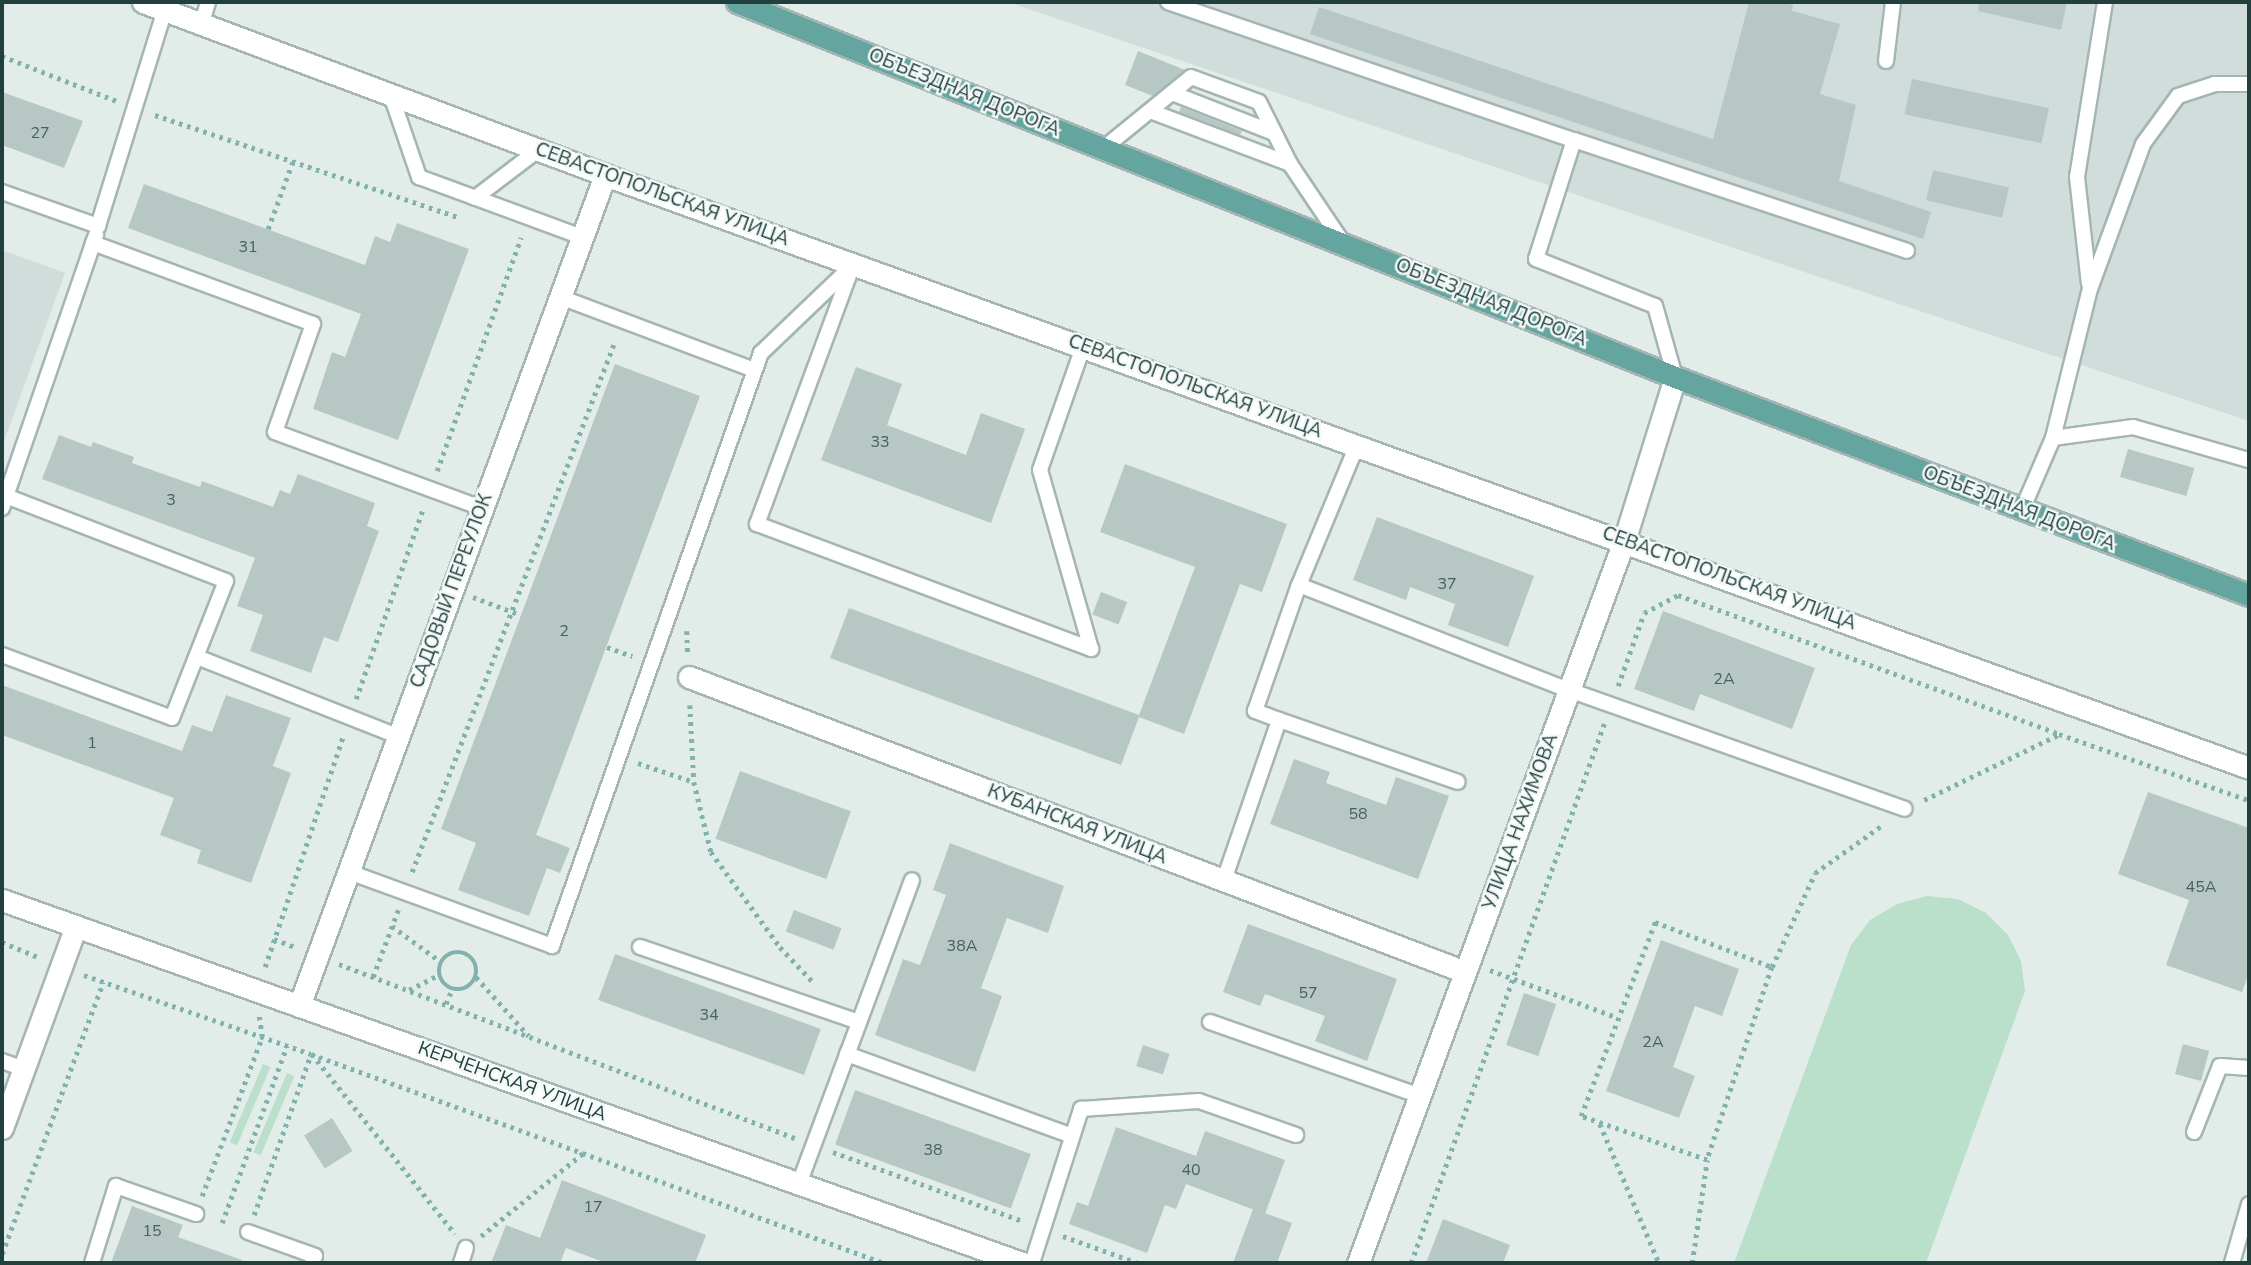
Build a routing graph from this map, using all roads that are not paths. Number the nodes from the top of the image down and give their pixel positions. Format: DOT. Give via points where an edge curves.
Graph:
graph roads {
  1 [pos="143,2"];
  2 [pos="208,2"];
  3 [pos="737,2"];
  4 [pos="1168,2"];
  5 [pos="1893,2"];
  6 [pos="2105,2"];
  7 [pos="165,10"];
  8 [pos="202,23"];
  9 [pos="1886,61"];
  10 [pos="2249,84"];
  11 [pos="1172,93"];
  12 [pos="391,95"];
  13 [pos="1150,111"];
  14 [pos="1274,132"];
  15 [pos="1574,140"];
  16 [pos="1104,149"];
  17 [pos="538,150"];
  18 [pos="1290,164"];
  19 [pos="605,175"];
  20 [pos="2,192"];
  21 [pos="475,198"];
  22 [pos="98,226"];
  23 [pos="582,237"];
  24 [pos="93,243"];
  25 [pos="1343,244"];
  26 [pos="1907,251"];
  27 [pos="853,265"];
  28 [pos="2090,289"];
  29 [pos="560,297"];
  30 [pos="1083,347"];
  31 [pos="754,370"];
  32 [pos="1675,377"];
  33 [pos="2053,438"];
  34 [pos="1357,445"];
  35 [pos="2249,460"];
  36 [pos="4,502"];
  37 [pos="482,508"];
  38 [pos="2022,510"];
  39 [pos="1624,541"];
  40 [pos="1300,585"];
  41 [pos="2249,595"];
  42 [pos="2,655"];
  43 [pos="197,657"];
  44 [pos="689,677"];
  45 [pos="1569,690"];
  46 [pos="1279,720"];
  47 [pos="398,736"];
  48 [pos="2249,768"];
  49 [pos="1458,782"];
  50 [pos="1905,809"];
  51 [pos="349,872"];
  52 [pos="912,880"];
  53 [pos="1224,880"];
  54 [pos="2,900"];
  55 [pos="76,926"];
  56 [pos="640,947"];
  57 [pos="1468,967"];
  58 [pos="299,1006"];
  59 [pos="859,1022"];
  60 [pos="1210,1022"];
  61 [pos="847,1054"];
  62 [pos="2,1061"];
  63 [pos="2249,1068"];
  64 [pos="24,1069"];
  65 [pos="1420,1096"];
  66 [pos="2,1128"];
  67 [pos="2194,1132"];
  68 [pos="1296,1135"];
  69 [pos="1072,1136"];
  70 [pos="799,1184"];
  71 [pos="2249,1204"];
  72 [pos="196,1214"];
  73 [pos="248,1232"];
  74 [pos="466,1248"];
  75 [pos="92,1263"];
  76 [pos="312,1263"];
  77 [pos="461,1263"];
  78 [pos="1023,1263"];
  79 [pos="1358,1263"];
  80 [pos="2232,1263"];
  1 -- 7 [label="street, СЕВАСТОПОЛЬСКАЯ УЛИЦА"];
  2 -- 8 [label="lane"];
  3 -- 16 [label="main road, ОБЪЕЗДНАЯ ДОРОГА"];
  4 -- 15 [label="lane"];
  5 -- 9 [label="lane"];
  6 -- 28 [label="lane" via="2077,177"];
  7 -- 8 [label="street, СЕВАСТОПОЛЬСКАЯ УЛИЦА"];
  7 -- 22 [label="lane"];
  8 -- 12 [label="street, СЕВАСТОПОЛЬСКАЯ УЛИЦА"];
  10 -- 28 [label="lane" via="2214,84 2178,96 2143,144"];
  11 -- 13 [label="lane"];
  11 -- 14 [label="lane"];
  11 -- 14 [label="lane" via="1191,77 1259,102"];
  12 -- 17 [label="street, СЕВАСТОПОЛЬСКАЯ УЛИЦА"];
  12 -- 21 [label="lane" via="419,177"];
  13 -- 16 [label="lane"];
  13 -- 18 [label="lane"];
  14 -- 18 [label="lane"];
  15 -- 26 [label="lane"];
  15 -- 32 [label="lane" via="1536,259 1655,306"];
  16 -- 25 [label="main road, ОБЪЕЗДНАЯ ДОРОГА"];
  17 -- 19 [label="street, СЕВАСТОПОЛЬСКАЯ УЛИЦА"];
  17 -- 21 [label="lane"];
  18 -- 25 [label="lane"];
  19 -- 23 [label="street, САДОВЫЙ ПЕРЕУЛОК"];
  19 -- 27 [label="street, СЕВАСТОПОЛЬСКАЯ УЛИЦА"];
  20 -- 22 [label="lane"];
  21 -- 23 [label="lane"];
  22 -- 24 [label="lane"];
  23 -- 29 [label="street, САДОВЫЙ ПЕРЕУЛОК"];
  24 -- 36 [label="lane"];
  24 -- 37 [label="lane" via="313,324 275,432"];
  25 -- 32 [label="main road, ОБЪЕЗДНАЯ ДОРОГА"];
  27 -- 30 [label="street, СЕВАСТОПОЛЬСКАЯ УЛИЦА"];
  27 -- 30 [label="lane" via="757,524 1091,649 1040,470"];
  27 -- 31 [label="lane" via="761,353"];
  28 -- 33 [label="lane"];
  29 -- 31 [label="lane"];
  29 -- 37 [label="street, САДОВЫЙ ПЕРЕУЛОК"];
  30 -- 34 [label="street, СЕВАСТОПОЛЬСКАЯ УЛИЦА"];
  31 -- 51 [label="lane" via="552,946"];
  32 -- 38 [label="main road, ОБЪЕЗДНАЯ ДОРОГА"];
  32 -- 39 [label="street, УЛИЦА НАХИМОВА"];
  33 -- 35 [label="lane" via="2133,427"];
  33 -- 38 [label="lane"];
  34 -- 39 [label="street, СЕВАСТОПОЛЬСКАЯ УЛИЦА"];
  34 -- 40 [label="lane"];
  36 -- 43 [label="lane" via="226,581"];
  37 -- 47 [label="street, САДОВЫЙ ПЕРЕУЛОК"];
  38 -- 41 [label="main road, ОБЪЕЗДНАЯ ДОРОГА"];
  39 -- 45 [label="street, УЛИЦА НАХИМОВА"];
  39 -- 48 [label="street, СЕВАСТОПОЛЬСКАЯ УЛИЦА"];
  40 -- 45 [label="lane"];
  40 -- 46 [label="lane" via="1255,711"];
  42 -- 43 [label="lane" via="172,719"];
  43 -- 47 [label="lane"];
  44 -- 53 [label="street, КУБАНСКАЯ УЛИЦА"];
  45 -- 50 [label="lane"];
  45 -- 57 [label="street, УЛИЦА НАХИМОВА"];
  46 -- 49 [label="lane"];
  46 -- 53 [label="lane"];
  47 -- 51 [label="street, САДОВЫЙ ПЕРЕУЛОК"];
  51 -- 58 [label="street, САДОВЫЙ ПЕРЕУЛОК"];
  52 -- 59 [label="lane"];
  53 -- 57 [label="street, КУБАНСКАЯ УЛИЦА"];
  54 -- 55 [label="street, КЕРЧЕНСКАЯ УЛИЦА"];
  55 -- 58 [label="street, КЕРЧЕНСКАЯ УЛИЦА"];
  55 -- 64 [label="street"];
  56 -- 59 [label="lane"];
  57 -- 65 [label="street, УЛИЦА НАХИМОВА"];
  58 -- 70 [label="street, КЕРЧЕНСКАЯ УЛИЦА"];
  59 -- 61 [label="lane"];
  60 -- 65 [label="lane"];
  61 -- 69 [label="lane"];
  61 -- 70 [label="lane"];
  62 -- 64 [label="lane"];
  63 -- 67 [label="lane" via="2220,1066"];
  64 -- 66 [label="street"];
  65 -- 79 [label="street, УЛИЦА НАХИМОВА"];
  68 -- 69 [label="lane" via="1199,1101 1081,1109"];
  69 -- 78 [label="lane" via="1043,1229"];
  70 -- 78 [label="street, КЕРЧЕНСКАЯ УЛИЦА"];
  71 -- 80 [label="lane"];
  72 -- 75 [label="lane" via="116,1186"];
  73 -- 76 [label="lane" via="315,1256"];
  74 -- 77 [label="lane"];
}
